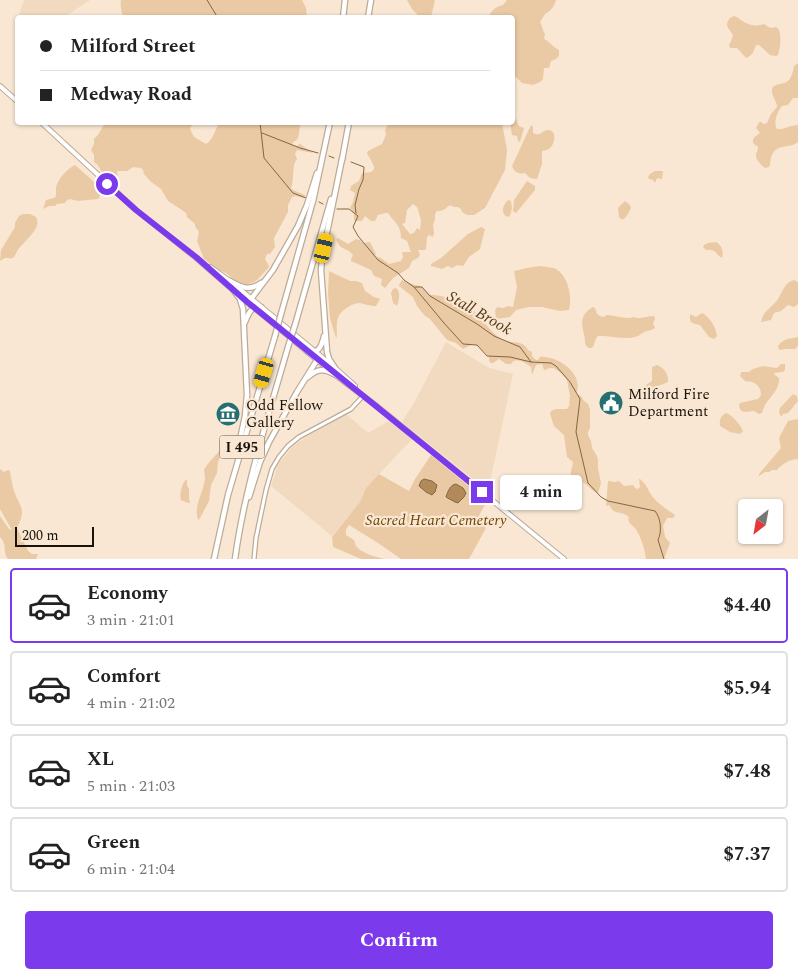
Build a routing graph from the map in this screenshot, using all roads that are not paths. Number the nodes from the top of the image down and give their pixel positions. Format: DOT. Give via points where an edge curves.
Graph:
graph roads {
  1 [pos="345,0"];
  2 [pos="371,0"];
  3 [pos="344,15"];
  4 [pos="368,15"];
  5 [pos="0,86"];
  6 [pos="15,99"];
  7 [pos="44,125"];
  8 [pos="330,125"];
  9 [pos="348,125"];
  10 [pos="326,146"];
  11 [pos="342,159"];
  12 [pos="196,257"];
  13 [pos="269,275"];
  14 [pos="230,281"];
  15 [pos="234,291"];
  16 [pos="251,298"];
  17 [pos="262,307"];
  18 [pos="254,308"];
  19 [pos="325,329"];
  20 [pos="244,331"];
  21 [pos="308,352"];
  22 [pos="316,352"];
  23 [pos="317,360"];
  24 [pos="335,368"];
  25 [pos="334,374"];
  26 [pos="299,387"];
  27 [pos="363,396"];
  28 [pos="231,485"];
  29 [pos="241,522"];
  30 [pos="214,559"];
  31 [pos="235,559"];
  32 [pos="254,559"];
  33 [pos="564,559"];
  1 -- 3 [label="highway"];
  2 -- 4 [label="highway"];
  5 -- 6 [label="main road"];
  7 -- 12 [label="main road" via="126,201"];
  8 -- 10 [label="highway, I 495"];
  9 -- 11 [label="highway, I 495"];
  10 -- 13 [label="highway" via="303,217"];
  10 -- 28 [label="highway, I 495, bridge" via="308,220"];
  11 -- 19 [label="highway" via="322,258"];
  11 -- 29 [label="highway, I 495, bridge" via="256,457"];
  12 -- 14 [label="main road"];
  12 -- 15 [label="main road"];
  13 -- 14 [label="highway" via="250,288"];
  13 -- 16 [label="highway"];
  14 -- 16 [label="main road"];
  15 -- 18 [label="main road"];
  15 -- 20 [label="highway" via="242,304"];
  16 -- 17 [label="main road"];
  16 -- 18 [label="highway"];
  17 -- 18 [label="highway"];
  17 -- 22 [label="main road"];
  18 -- 20 [label="highway" via="247,317"];
  18 -- 21 [label="main road"];
  19 -- 22 [label="highway" via="323,342"];
  19 -- 24 [label="highway" via="327,354"];
  20 -- 28 [label="highway" via="248,395"];
  21 -- 22 [label="highway"];
  21 -- 23 [label="main road"];
  22 -- 23 [label="highway"];
  22 -- 24 [label="main road"];
  23 -- 25 [label="main road"];
  23 -- 26 [label="highway"];
  24 -- 27 [label="main road"];
  25 -- 26 [label="highway" via="316,371"];
  25 -- 27 [label="main road"];
  26 -- 29 [label="highway" via="265,450"];
  27 -- 32 [label="main road" via="351,408 293,441 279,457 266,490"];
  27 -- 33 [label="main road"];
  28 -- 30 [label="highway, I 495"];
  29 -- 31 [label="highway, I 495"];
}
